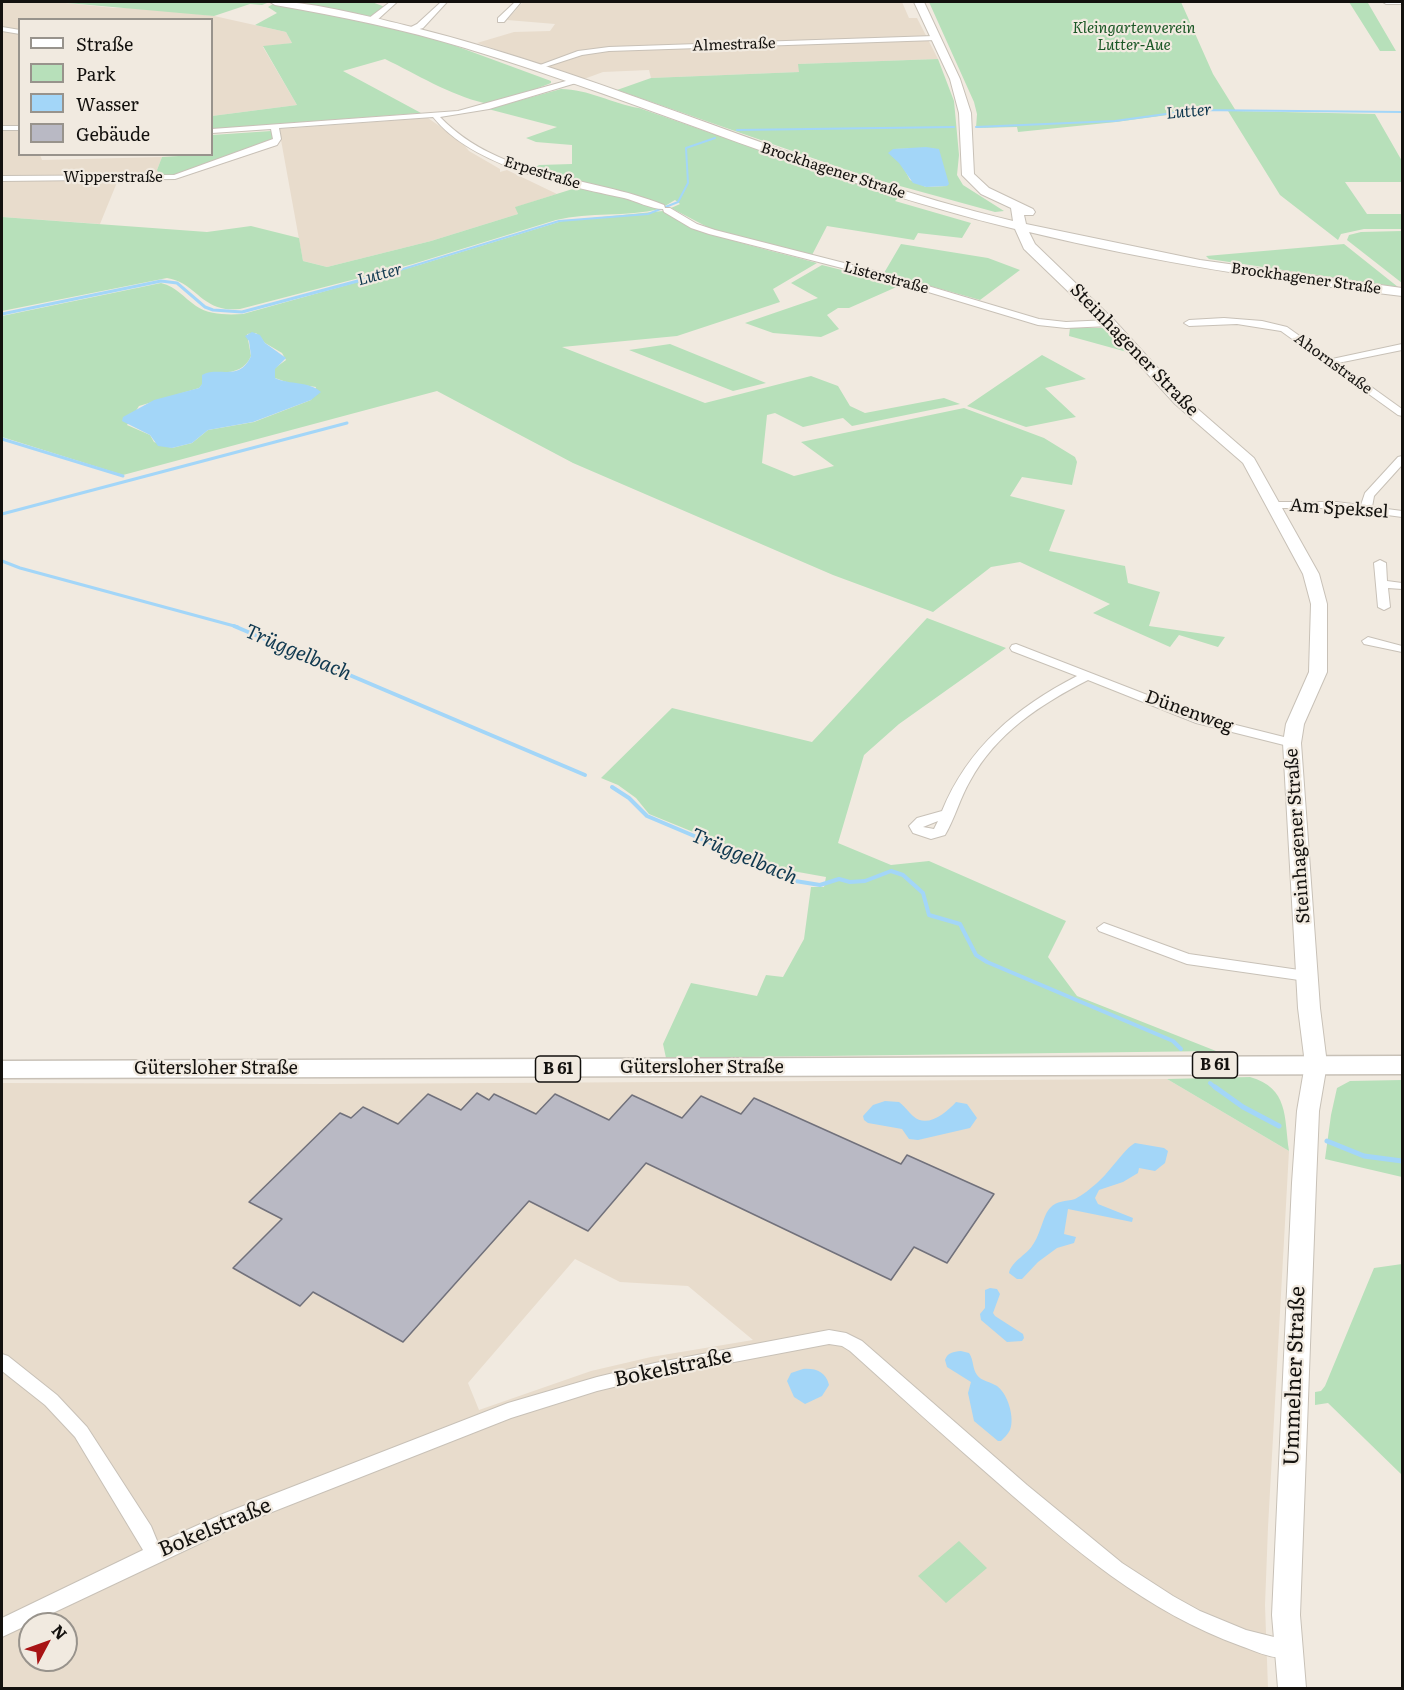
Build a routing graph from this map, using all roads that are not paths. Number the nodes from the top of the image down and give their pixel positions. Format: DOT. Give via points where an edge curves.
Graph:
graph roads {
  1 [pos="275,2"];
  2 [pos="394,2"];
  3 [pos="444,2"];
  4 [pos="518,2"];
  5 [pos="920,2"];
  6 [pos="1386,2"];
  7 [pos="1402,2"];
  8 [pos="372,20"];
  9 [pos="501,20"];
  10 [pos="2,29"];
  11 [pos="412,30"];
  12 [pos="18,32"];
  13 [pos="934,38"];
  14 [pos="536,68"];
  15 [pos="573,81"];
  16 [pos="435,115"];
  17 [pos="275,127"];
  18 [pos="2,128"];
  19 [pos="18,128"];
  20 [pos="213,131"];
  21 [pos="2,179"];
  22 [pos="1017,207"];
  23 [pos="664,209"];
  24 [pos="1020,226"];
  25 [pos="1042,232"];
  26 [pos="1048,263"];
  27 [pos="1402,292"];
  28 [pos="1109,323"];
  29 [pos="1189,323"];
  30 [pos="1402,347"];
  31 [pos="1329,362"];
  32 [pos="1402,412"];
  33 [pos="1402,459"];
  34 [pos="1275,505"];
  35 [pos="1366,508"];
  36 [pos="1402,514"];
  37 [pos="1380,563"];
  38 [pos="1382,584"];
  39 [pos="1402,586"];
  40 [pos="1384,607"];
  41 [pos="1368,641"];
  42 [pos="1016,648"];
  43 [pos="1402,650"];
  44 [pos="1087,676"];
  45 [pos="1292,743"];
  46 [pos="946,814"];
  47 [pos="1104,928"];
  48 [pos="1306,976"];
  49 [pos="1316,1065"];
  50 [pos="1402,1065"];
  51 [pos="2,1070"];
  52 [pos="2,1361"];
  53 [pos="154,1554"];
  54 [pos="2,1628"];
  55 [pos="1287,1649"];
  56 [pos="1292,1689"];
  1 -- 8 [label="main road, Brockhagener Straße"];
  2 -- 8 [label="street"];
  3 -- 11 [label="street"];
  4 -- 9 [label="street"];
  5 -- 13 [label="main road"];
  6 -- 7 [label="street"];
  8 -- 11 [label="main road, Brockhagener Straße"];
  10 -- 12 [label="street"];
  11 -- 14 [label="main road, Brockhagener Straße"];
  13 -- 14 [label="street, Almestraße" via="593,50"];
  13 -- 22 [label="main road" via="965,113 968,175 979,187"];
  14 -- 15 [label="main road, Brockhagener Straße"];
  15 -- 16 [label="street" via="486,108"];
  15 -- 24 [label="main road, Brockhagener Straße" via="867,183"];
  16 -- 17 [label="street"];
  16 -- 23 [label="street, Erpestraße" via="496,159 543,177 639,199"];
  17 -- 20 [label="street"];
  17 -- 21 [label="street, Wipperstraße" via="274,143 175,177"];
  18 -- 19 [label="street"];
  22 -- 24 [label="main road, Steinhagener Straße"];
  22 -- 25 [label="main road" via="1035,217"];
  23 -- 28 [label="street, Listerstraße" via="712,232 888,277 1038,322"];
  24 -- 25 [label="main road, Brockhagener Straße"];
  24 -- 26 [label="main road, Steinhagener Straße" via="1029,246"];
  25 -- 26 [label="main road" via="1040,249"];
  25 -- 27 [label="main road, Brockhagener Straße" via="1219,267"];
  26 -- 28 [label="main road, Steinhagener Straße"];
  28 -- 34 [label="main road, Steinhagener Straße" via="1180,401 1254,466"];
  29 -- 31 [label="street, Ahornstraße" via="1278,327"];
  30 -- 31 [label="street"];
  31 -- 32 [label="street, Ahornstraße"];
  33 -- 35 [label="street" via="1369,495"];
  34 -- 35 [label="street, Am Speksel"];
  34 -- 45 [label="main road, Steinhagener Straße" via="1311,573 1319,604 1318,672 1295,724"];
  35 -- 36 [label="street, Am Speksel"];
  37 -- 38 [label="street"];
  38 -- 39 [label="street"];
  38 -- 40 [label="street"];
  41 -- 43 [label="street"];
  42 -- 44 [label="street, Dünenweg"];
  44 -- 45 [label="street, Dünenweg" via="1212,724"];
  44 -- 46 [label="street" via="1049,696 1001,730 972,764"];
  45 -- 48 [label="main road, Steinhagener Straße"];
  47 -- 48 [label="street" via="1187,959"];
  48 -- 49 [label="main road, Steinhagener Straße"];
  49 -- 50 [label="main road, Gütersloher Straße / B 61"];
  49 -- 51 [label="main road, Gütersloher Straße / B 61"];
  49 -- 55 [label="main road, Ummelner Straße" via="1308,1111 1304,1183"];
  52 -- 53 [label="street" via="51,1400 81,1432"];
  53 -- 54 [label="street, Bokelstraße"];
  53 -- 55 [label="street, Bokelstraße" via="232,1519 518,1408 655,1370 837,1337 856,1346 1124,1577 1208,1624 1245,1639"];
  55 -- 56 [label="main road, Ummelner Straße"];
}
